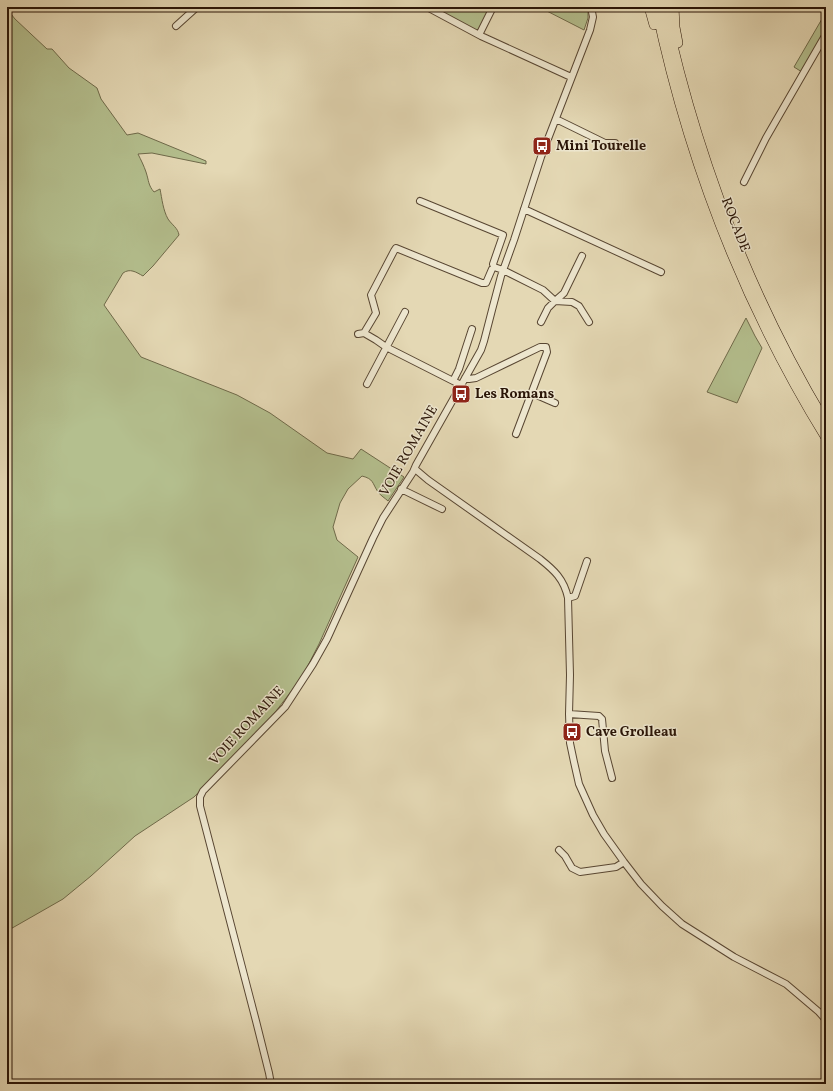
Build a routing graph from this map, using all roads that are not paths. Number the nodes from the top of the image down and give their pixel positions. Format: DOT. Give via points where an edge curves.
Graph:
graph roads {
  1 [pos="197,7"];
  2 [pos="427,7"];
  3 [pos="484,7"];
  4 [pos="591,7"];
  5 [pos="649,7"];
  6 [pos="656,7"];
  7 [pos="664,7"];
  8 [pos="674,7"];
  9 [pos="492,9"];
  10 [pos="176,26"];
  11 [pos="826,34"];
  12 [pos="479,35"];
  13 [pos="676,75"];
  14 [pos="572,77"];
  15 [pos="556,120"];
  16 [pos="616,142"];
  17 [pos="744,182"];
  18 [pos="420,201"];
  19 [pos="524,209"];
  20 [pos="582,256"];
  21 [pos="494,267"];
  22 [pos="504,270"];
  23 [pos="661,272"];
  24 [pos="555,301"];
  25 [pos="405,312"];
  26 [pos="541,322"];
  27 [pos="589,322"];
  28 [pos="472,329"];
  29 [pos="386,347"];
  30 [pos="465,378"];
  31 [pos="453,381"];
  32 [pos="367,384"];
  33 [pos="461,385"];
  34 [pos="532,393"];
  35 [pos="555,403"];
  36 [pos="826,423"];
  37 [pos="516,434"];
  38 [pos="826,438"];
  39 [pos="414,469"];
  40 [pos="402,489"];
  41 [pos="442,509"];
  42 [pos="587,561"];
  43 [pos="568,598"];
  44 [pos="569,714"];
  45 [pos="612,778"];
  46 [pos="559,850"];
  47 [pos="624,862"];
  48 [pos="826,1020"];
  49 [pos="271,1084"];
  1 -- 10 [label="street"];
  2 -- 12 [label="street"];
  3 -- 9 [label="street"];
  4 -- 14 [label="street, VOIE ROMAINE" via="593,17 590,30"];
  5 -- 13 [label="highway" via="666,69"];
  6 -- 13 [label="highway, ROCADE"];
  7 -- 13 [label="highway"];
  8 -- 13 [label="highway" via="681,61"];
  9 -- 12 [label="street"];
  11 -- 17 [label="street" via="766,138"];
  12 -- 14 [label="street"];
  13 -- 36 [label="highway" via="741,258 782,345"];
  13 -- 38 [label="highway, ROCADE" via="696,159 736,266 781,360"];
  14 -- 15 [label="street, VOIE ROMAINE"];
  15 -- 16 [label="street" via="605,143"];
  15 -- 19 [label="street, VOIE ROMAINE"];
  18 -- 21 [label="street" via="503,235"];
  19 -- 22 [label="street, VOIE ROMAINE"];
  19 -- 23 [label="street"];
  20 -- 24 [label="street" via="564,293"];
  21 -- 22 [label="street"];
  21 -- 29 [label="street" via="486,283 482,283 396,248 371,294 376,313 361,334"];
  22 -- 24 [label="street" via="543,290"];
  22 -- 30 [label="street, VOIE ROMAINE" via="481,350"];
  24 -- 26 [label="street"];
  24 -- 27 [label="street" via="572,302 579,306"];
  25 -- 29 [label="street"];
  28 -- 31 [label="street"];
  29 -- 31 [label="street"];
  29 -- 32 [label="street"];
  30 -- 33 [label="street, VOIE ROMAINE"];
  30 -- 34 [label="street" via="476,378 540,347 546,347 547,352"];
  31 -- 33 [label="street"];
  33 -- 39 [label="street, VOIE ROMAINE"];
  34 -- 35 [label="street"];
  34 -- 37 [label="street"];
  39 -- 40 [label="street, VOIE ROMAINE"];
  39 -- 43 [label="street" via="552,569 561,579"];
  40 -- 41 [label="street"];
  40 -- 49 [label="street, VOIE ROMAINE" via="375,534 327,639 292,697 203,791 200,800"];
  42 -- 43 [label="street" via="575,596"];
  43 -- 44 [label="street"];
  44 -- 45 [label="street" via="599,716 602,719 604,751"];
  44 -- 47 [label="street" via="570,742 579,784 593,815"];
  46 -- 47 [label="street" via="572,868 580,872 616,867"];
  47 -- 48 [label="street" via="646,889 682,924 734,957 786,984"];
}
